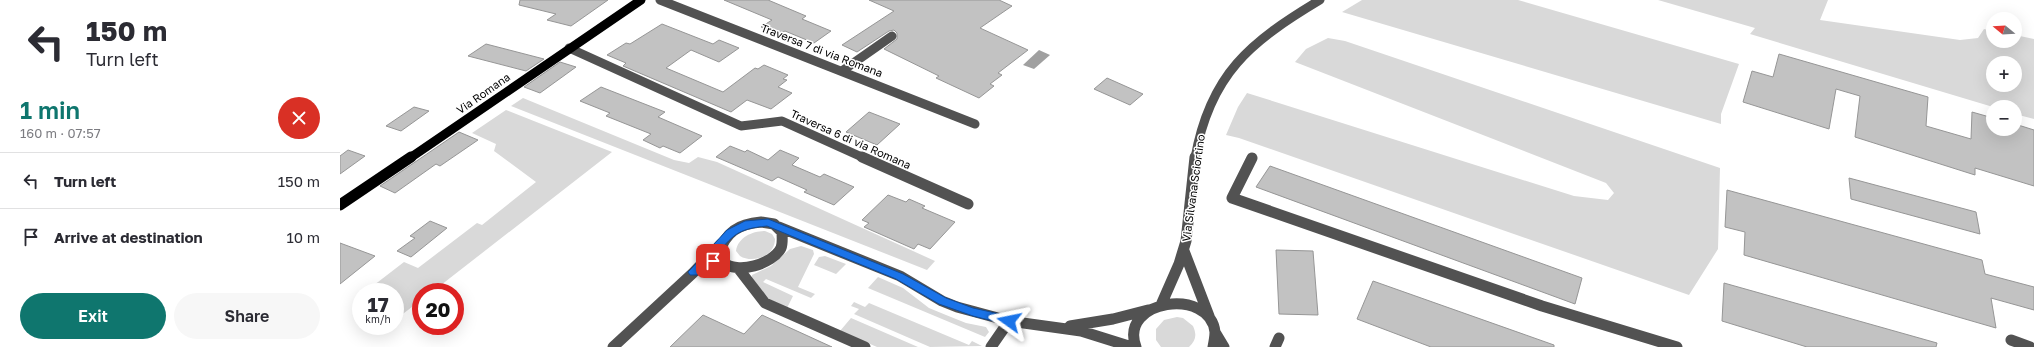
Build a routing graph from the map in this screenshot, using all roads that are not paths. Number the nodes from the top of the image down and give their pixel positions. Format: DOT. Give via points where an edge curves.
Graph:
graph roads {
  1 [pos="641,0"];
  2 [pos="660,0"];
  3 [pos="1320,0"];
  4 [pos="892,36"];
  5 [pos="569,48"];
  6 [pos="842,71"];
  7 [pos="975,124"];
  8 [pos="1252,158"];
  9 [pos="342,202"];
  10 [pos="968,204"];
  11 [pos="779,227"];
  12 [pos="809,240"];
  13 [pos="783,243"];
  14 [pos="721,244"];
  15 [pos="1184,251"];
  16 [pos="721,260"];
  17 [pos="738,268"];
  18 [pos="693,272"];
  19 [pos="1161,304"];
  20 [pos="1150,310"];
  21 [pos="1009,321"];
  22 [pos="1056,327"];
  23 [pos="1213,327"];
  24 [pos="2011,340"];
  25 [pos="614,347"];
  26 [pos="865,347"];
  27 [pos="991,347"];
  28 [pos="1132,347"];
  29 [pos="1136,347"];
  30 [pos="1213,347"];
  31 [pos="1224,347"];
  32 [pos="1677,347"];
  33 [pos="2030,347"];
  1 -- 5 [label="main road, Via Romana"];
  2 -- 6 [label="street, Traversa 7 di via Romana"];
  3 -- 15 [label="street, Via Silvana Sciortino" via="1280,24 1250,47 1219,85 1205,115 1196,147"];
  4 -- 6 [label="street"];
  5 -- 9 [label="main road, Via Romana"];
  5 -- 10 [label="street, Traversa 6 di via Romana" via="741,126 750,127 782,120"];
  6 -- 7 [label="street, Traversa 7 di via Romana"];
  8 -- 32 [label="street" via="1232,198 1542,306"];
  11 -- 12 [label="street"];
  11 -- 13 [label="street" via="784,237"];
  11 -- 14 [label="street" via="768,222 745,225 731,233"];
  12 -- 13 [label="street"];
  12 -- 21 [label="street" via="900,276 942,301"];
  13 -- 17 [label="street" via="775,255 765,262 754,267"];
  14 -- 16 [label="street"];
  14 -- 18 [label="street"];
  15 -- 19 [label="street, Via Silvana Sciortino"];
  15 -- 23 [label="street"];
  16 -- 17 [label="street" via="730,267"];
  16 -- 18 [label="street"];
  17 -- 26 [label="street" via="765,303"];
  18 -- 25 [label="street"];
  19 -- 20 [label="street"];
  19 -- 23 [label="street" via="1190,305 1204,313"];
  20 -- 22 [label="street" via="1086,324"];
  20 -- 29 [label="street" via="1136,327"];
  21 -- 22 [label="street"];
  21 -- 27 [label="street"];
  22 -- 28 [label="street" via="1110,339"];
  23 -- 30 [label="street"];
  23 -- 31 [label="street"];
  24 -- 33 [label="street"];
}
